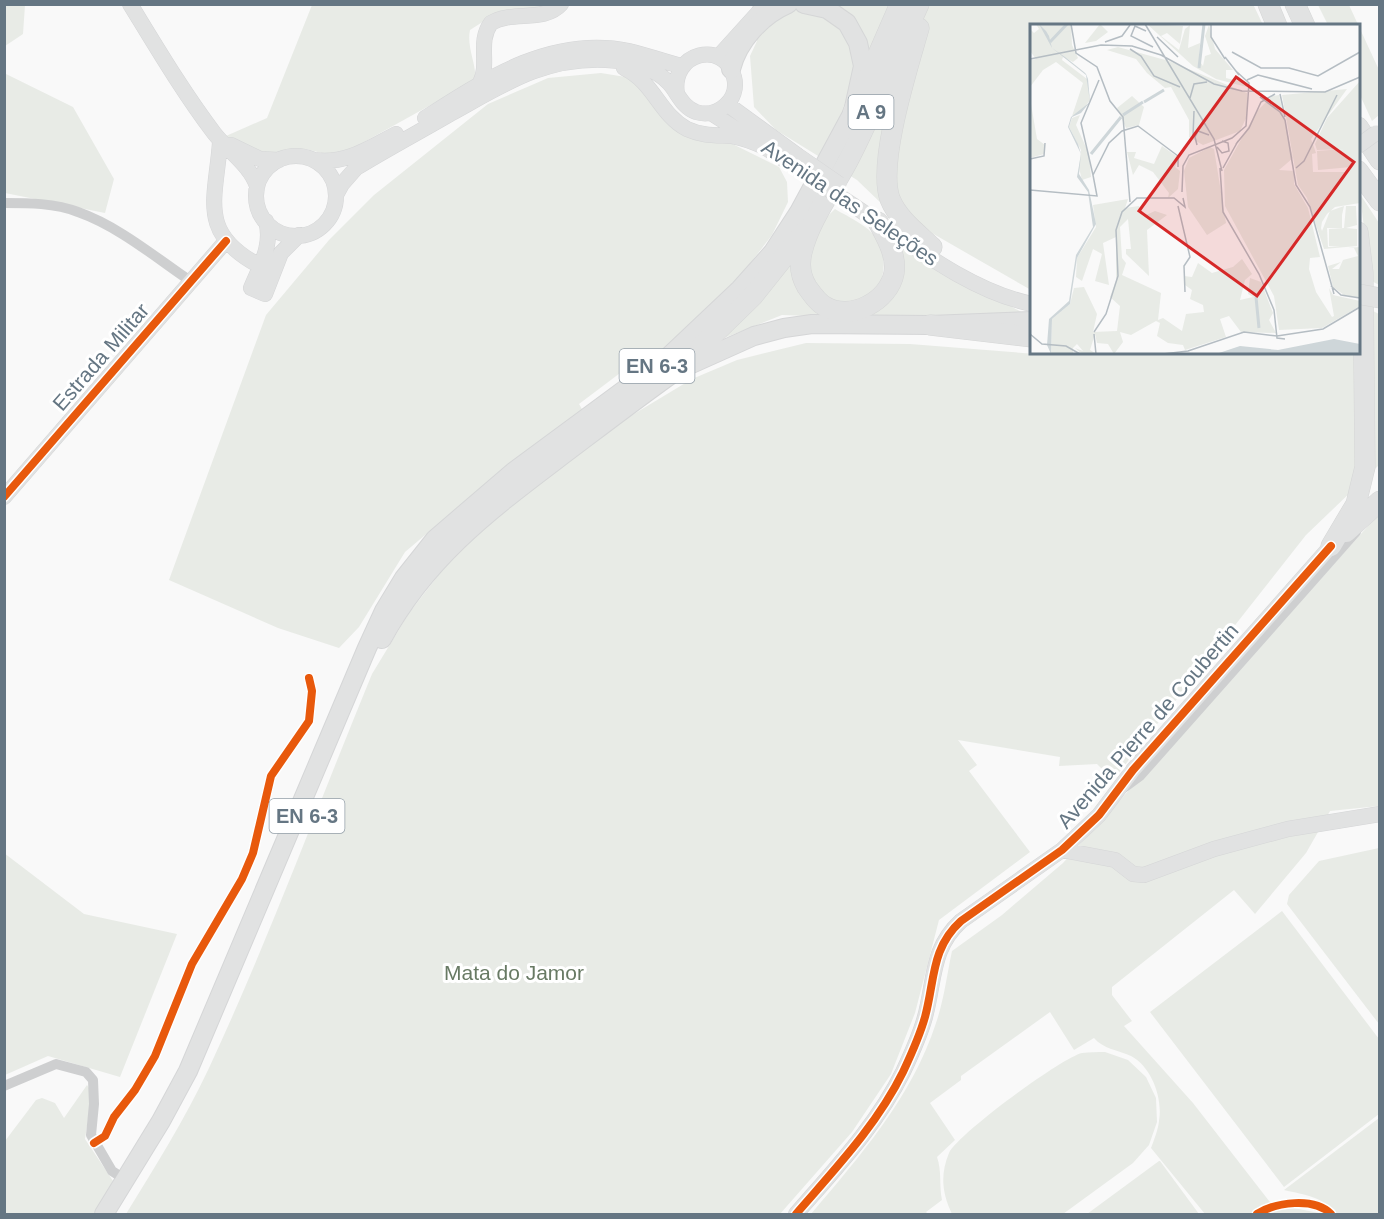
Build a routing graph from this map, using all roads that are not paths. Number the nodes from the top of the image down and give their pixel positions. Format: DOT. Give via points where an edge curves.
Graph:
graph roads {
  1 [pos="130,4"];
  2 [pos="561,4"];
  3 [pos="766,4"];
  4 [pos="788,4"];
  5 [pos="804,4"];
  6 [pos="900,4"];
  7 [pos="919,4"];
  8 [pos="925,4"];
  9 [pos="1268,4"];
  10 [pos="1295,4"];
  11 [pos="1276,24"];
  12 [pos="1304,24"];
  13 [pos="483,49"];
  14 [pos="604,60"];
  15 [pos="724,63"];
  16 [pos="513,66"];
  17 [pos="682,66"];
  18 [pos="480,83"];
  19 [pos="677,93"];
  20 [pos="727,104"];
  21 [pos="853,112"];
  22 [pos="711,113"];
  23 [pos="1374,130"];
  24 [pos="217,137"];
  25 [pos="1360,145"];
  26 [pos="767,148"];
  27 [pos="279,160"];
  28 [pos="314,160"];
  29 [pos="794,160"];
  30 [pos="1380,160"];
  31 [pos="239,161"];
  32 [pos="216,172"];
  33 [pos="1360,172"];
  34 [pos="257,186"];
  35 [pos="336,195"];
  36 [pos="1380,201"];
  37 [pos="856,202"];
  38 [pos="4,203"];
  39 [pos="817,216"];
  40 [pos="266,221"];
  41 [pos="878,222"];
  42 [pos="299,235"];
  43 [pos="226,241"];
  44 [pos="1360,242"];
  45 [pos="932,247"];
  46 [pos="260,266"];
  47 [pos="189,280"];
  48 [pos="992,290"];
  49 [pos="1360,294"];
  50 [pos="1380,298"];
  51 [pos="1030,303"];
  52 [pos="1030,321"];
  53 [pos="930,325"];
  54 [pos="696,333"];
  55 [pos="1030,337"];
  56 [pos="676,371"];
  57 [pos="4,497"];
  58 [pos="1380,501"];
  59 [pos="1380,514"];
  60 [pos="1331,546"];
  61 [pos="309,678"];
  62 [pos="1120,790"];
  63 [pos="1380,814"];
  64 [pos="1062,850"];
  65 [pos="4,1086"];
  66 [pos="94,1143"];
  67 [pos="126,1180"];
  68 [pos="104,1215"];
  69 [pos="115,1215"];
  70 [pos="796,1215"];
  71 [pos="1257,1215"];
  72 [pos="1331,1215"];
  1 -- 24 [label="street"];
  2 -- 13 [label="street" via="550,12 496,20 486,30"];
  3 -- 15 [label="street"];
  4 -- 15 [label="main road" via="774,10"];
  5 -- 21 [label="main road" via="826,9 847,23 858,43 862,66"];
  6 -- 21 [label="highway, A 9"];
  7 -- 39 [label="highway, A 9" via="852,154"];
  8 -- 45 [label="highway" via="885,177 890,200 901,218"];
  9 -- 11 [label="highway"];
  10 -- 12 [label="highway"];
  13 -- 16 [label="street" via="496,63"];
  13 -- 18 [label="street" via="485,70"];
  14 -- 19 [label="street, Avenida das Seleções" via="652,71"];
  14 -- 26 [label="street" via="638,75 675,121 686,128 700,134 750,140"];
  14 -- 35 [label="street, Avenida das Seleções" via="567,62 514,78 356,168"];
  15 -- 17 [label="street" via="698,55"];
  15 -- 20 [label="street" via="735,87"];
  16 -- 17 [label="street" via="551,54 601,48 629,51"];
  16 -- 18 [label="street"];
  17 -- 19 [label="street"];
  18 -- 28 [label="street" via="344,160"];
  19 -- 22 [label="street, Avenida das Seleções" via="687,107"];
  20 -- 22 [label="street"];
  20 -- 29 [label="street, Avenida das Seleções"];
  21 -- 54 [label="main road, A 9" via="773,252"];
  22 -- 26 [label="street, Avenida das Seleções"];
  23 -- 25 [label="street, bridge"];
  23 -- 30 [label="highway"];
  24 -- 27 [label="street" via="248,155"];
  24 -- 31 [label="street"];
  24 -- 32 [label="street"];
  26 -- 29 [label="street, Avenida das Seleções"];
  27 -- 28 [label="street" via="300,156"];
  27 -- 34 [label="street" via="263,173"];
  28 -- 35 [label="street" via="330,174"];
  29 -- 37 [label="street, Avenida das Seleções, bridge"];
  31 -- 32 [label="street" via="226,161"];
  31 -- 34 [label="street" via="252,173"];
  32 -- 43 [label="street" via="213,208"];
  33 -- 36 [label="highway"];
  34 -- 40 [label="street" via="258,207"];
  35 -- 42 [label="street" via="326,222"];
  37 -- 41 [label="street, Avenida das Seleções"];
  37 -- 45 [label="street, Avenida das Seleções"];
  38 -- 47 [label="street" via="34,203 78,212 109,227"];
  39 -- 41 [label="highway" via="801,254 801,278 826,308 847,311 880,299 894,273 891,248"];
  39 -- 56 [label="highway, A 9" via="753,296"];
  40 -- 42 [label="street" via="284,234"];
  40 -- 46 [label="street" via="269,241"];
  41 -- 48 [label="street, Avenida das Seleções" via="952,271"];
  42 -- 46 [label="street" via="281,253 265,294 251,288"];
  43 -- 46 [label="street" via="240,256"];
  43 -- 47 [label="street, Estrada Militar"];
  44 -- 60 [label="highway" via="1365,467 1356,504"];
  45 -- 48 [label="street, Avenida das Seleções"];
  47 -- 57 [label="street, Estrada Militar"];
  48 -- 51 [label="street, Avenida das Seleções"];
  49 -- 50 [label="highway, bridge"];
  52 -- 53 [label="main road"];
  53 -- 55 [label="highway"];
  53 -- 56 [label="main road" via="812,324 784,328 754,336"];
  54 -- 67 [label="main road, EN 6-3" via="513,472 435,538 404,578 367,648 188,1071"];
  56 -- 69 [label="main road, EN 6-3" via="480,518 415,586 376,651 197,1074"];
  58 -- 60 [label="highway"];
  59 -- 62 [label="street, Avenida Pierre de Coubertin" via="1336,552 1140,776"];
  60 -- 62 [label="street, Avenida Pierre de Coubertin" via="1133,770"];
  61 -- 66 [label="street" via="309,721 271,776 253,853 242,879 192,964 155,1056 105,1136"];
  62 -- 64 [label="street, Avenida Pierre de Coubertin"];
  63 -- 64 [label="street, Avenida Pierre de Coubertin" via="1288,829 1214,849 1144,875 1133,874 1114,861"];
  64 -- 70 [label="street, Avenida Pierre de Coubertin" via="947,934 939,951 925,1018 902,1074 860,1139"];
  65 -- 66 [label="street" via="56,1064 86,1072 93,1080 90,1126"];
  66 -- 67 [label="street" via="112,1171"];
  67 -- 68 [label="main road, EN 6-3"];
  71 -- 72 [label="street" via="1270,1206 1303,1204 1320,1207"];
}
